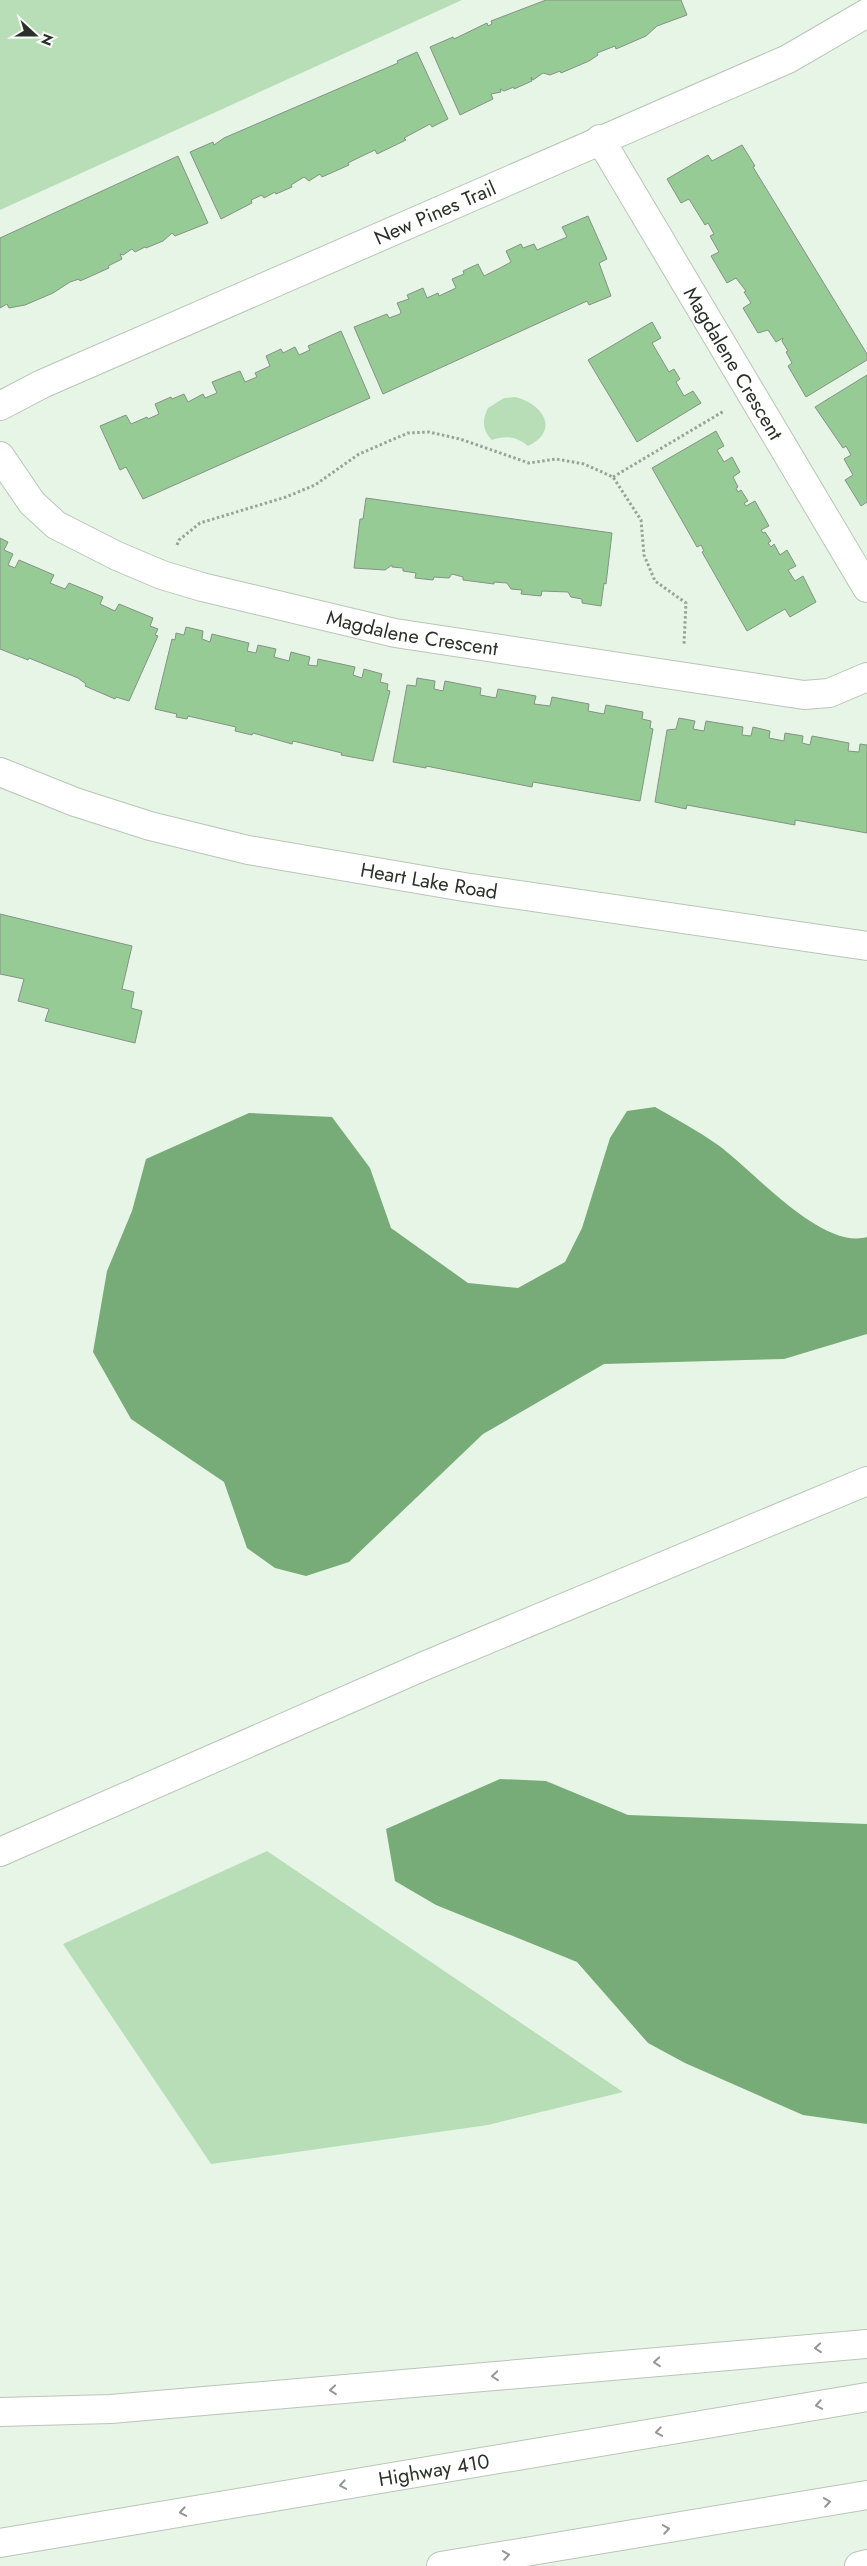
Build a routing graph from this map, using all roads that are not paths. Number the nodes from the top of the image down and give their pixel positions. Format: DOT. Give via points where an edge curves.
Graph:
graph roads {
  1 [pos="867,13"];
  2 [pos="600,139"];
  3 [pos="0,406"];
  4 [pos="0,456"];
  5 [pos="867,588"];
  6 [pos="867,677"];
  7 [pos="0,772"];
  8 [pos="867,946"];
  9 [pos="867,1481"];
  10 [pos="0,1852"];
  11 [pos="867,2344"];
  12 [pos="867,2397"];
  13 [pos="0,2412"];
  14 [pos="867,2495"];
  15 [pos="0,2543"];
  16 [pos="867,2564"];
  17 [pos="441,2566"];
  18 [pos="859,2566"];
  1 -- 2 [label="main road, New Pines Trail" via="788,59"];
  2 -- 3 [label="main road, New Pines Trail" via="42,384"];
  2 -- 5 [label="main road, Magdalene Crescent"];
  4 -- 6 [label="main road, Magdalene Crescent" via="32,503 56,525 117,556 202,588 395,632 804,695 829,693"];
  7 -- 8 [label="main road, Heart Lake Road" via="75,802 150,826 248,850 464,887"];
  9 -- 10 [label="main road" via="424,1666"];
  11 -- 13 [label="main road, one-way" via="111,2409"];
  12 -- 15 [label="main road, Highway 410, one-way"];
  17 -- 14 [label="main road, one-way"];
  16 -- 18 [label="main road"];
}
